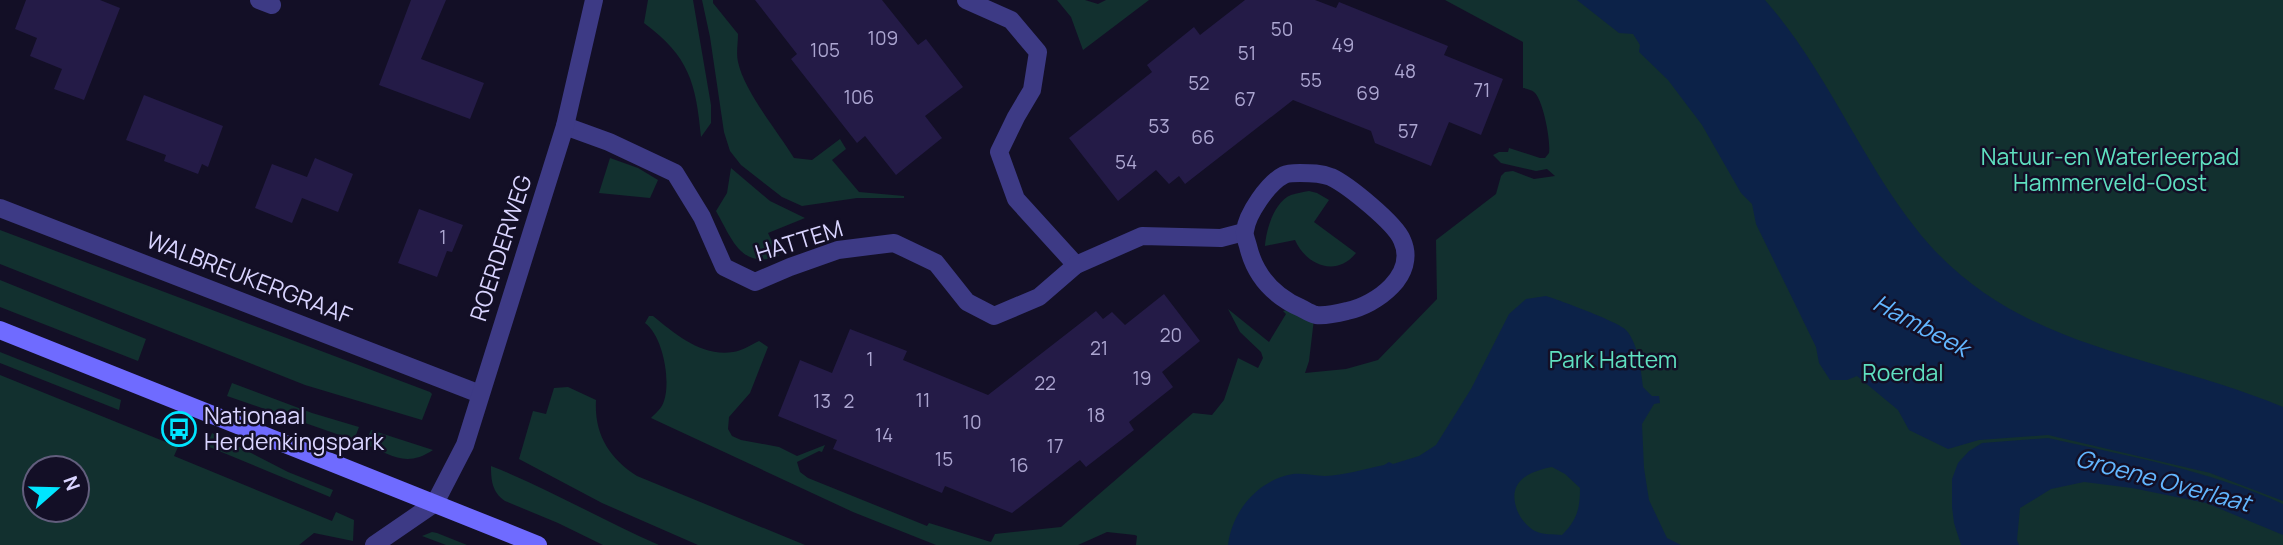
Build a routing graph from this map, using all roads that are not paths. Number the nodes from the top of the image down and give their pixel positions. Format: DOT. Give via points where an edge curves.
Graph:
graph roads {
  1 [pos="594,0"];
  2 [pos="966,0"];
  3 [pos="565,126"];
  4 [pos="0,208"];
  5 [pos="1244,232"];
  6 [pos="1076,265"];
  7 [pos="0,330"];
  8 [pos="480,394"];
  9 [pos="435,503"];
  10 [pos="374,545"];
  11 [pos="538,545"];
  1 -- 3 [label="street, ROERDERWEG"];
  2 -- 6 [label="street" via="1012,20 1038,52 1032,90 999,152 1016,199"];
  3 -- 6 [label="street, HATTEM" via="675,173 702,217 724,267 755,282 838,250 894,243 936,263 967,302 994,316 1039,297"];
  3 -- 8 [label="street, ROERDERWEG"];
  4 -- 8 [label="street, WALBREUKERGRAAF"];
  5 -- 5 [label="street" via="1260,276 1285,302 1316,315 1349,311 1377,299 1392,287 1405,258 1403,242 1377,211 1333,178 1318,173 1285,175 1271,185"];
  5 -- 6 [label="street, HATTEM" via="1221,238 1142,236"];
  7 -- 9 [label="main road"];
  8 -- 9 [label="street, ROERDERWEG" via="466,445"];
  9 -- 10 [label="street"];
  9 -- 11 [label="main road"];
}
